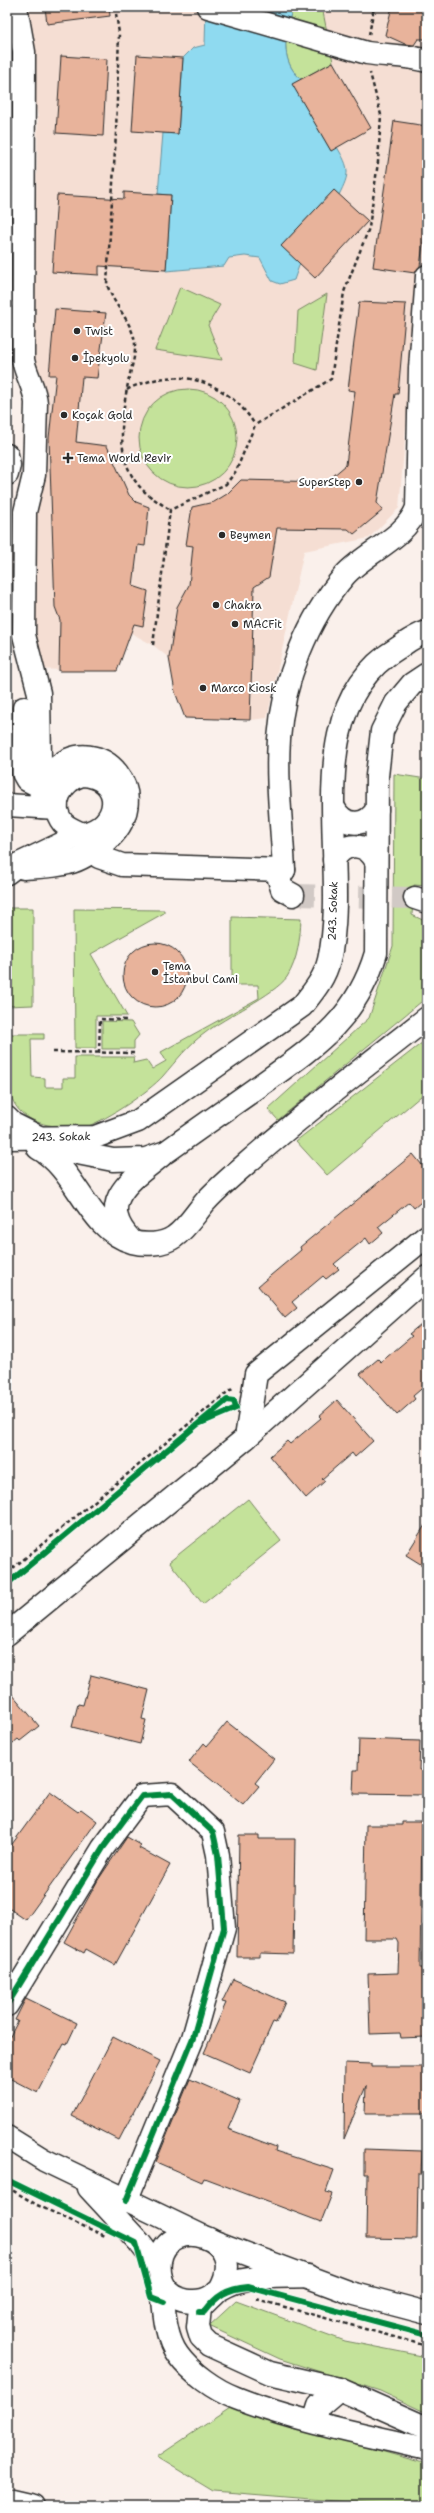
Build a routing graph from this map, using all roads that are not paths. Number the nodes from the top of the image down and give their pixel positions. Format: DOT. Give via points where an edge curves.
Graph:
graph roads {
  1 [pos="16,7"];
  2 [pos="208,7"];
  3 [pos="427,61"];
  4 [pos="427,276"];
  5 [pos="15,292"];
  6 [pos="7,455"];
  7 [pos="7,474"];
  8 [pos="427,618"];
  9 [pos="427,632"];
  10 [pos="376,662"];
  11 [pos="427,674"];
  12 [pos="24,708"];
  13 [pos="47,795"];
  14 [pos="7,805"];
  15 [pos="334,808"];
  16 [pos="376,809"];
  17 [pos="88,843"];
  18 [pos="334,860"];
  19 [pos="376,861"];
  20 [pos="9,871"];
  21 [pos="285,881"];
  22 [pos="169,882"];
  23 [pos="427,1018"];
  24 [pos="7,1118"];
  25 [pos="7,1138"];
  26 [pos="36,1141"];
  27 [pos="7,1147"];
  28 [pos="166,1152"];
  29 [pos="427,1236"];
  30 [pos="133,1242"];
  31 [pos="427,1277"];
  32 [pos="255,1379"];
  33 [pos="296,1392"];
  34 [pos="246,1438"];
  35 [pos="7,1634"];
  36 [pos="7,2005"];
  37 [pos="7,2137"];
  38 [pos="80,2178"];
  39 [pos="126,2201"];
  40 [pos="208,2238"];
  41 [pos="160,2273"];
  42 [pos="308,2276"];
  43 [pos="216,2292"];
  44 [pos="427,2313"];
  45 [pos="339,2389"];
  46 [pos="314,2422"];
  47 [pos="427,2428"];
  48 [pos="427,2449"];
  49 [pos="7,2500"];
  50 [pos="33,2506"];
  1 -- 5 [label="street" via="24,52"];
  2 -- 3 [label="street" via="366,53 412,56"];
  4 -- 21 [label="street" via="420,368 417,508 403,530 358,562 336,586 309,631 290,679 279,740"];
  5 -- 13 [label="street" via="23,360 36,403 34,475 25,512 24,634 39,693 40,762"];
  6 -- 7 [label="street"];
  8 -- 10 [label="street" via="411,627"];
  9 -- 10 [label="street, 243. Sokak"];
  10 -- 15 [label="street, 243. Sokak" via="351,697 338,737"];
  11 -- 16 [label="street, 243. Sokak" via="412,684 396,703 382,731"];
  12 -- 13 [label="street" via="23,773 27,780"];
  13 -- 14 [label="street"];
  13 -- 17 [label="street" via="59,818"];
  13 -- 17 [label="street" via="60,790 75,777 90,775 108,785 114,800 108,818"];
  13 -- 17 [label="street" via="68,759 77,756 87,756 108,765 123,780 128,799 123,820 109,839"];
  15 -- 16 [label="street" via="342,819 356,823 368,819"];
  15 -- 18 [label="street, 243. Sokak"];
  16 -- 19 [label="street, 243. Sokak"];
  17 -- 20 [label="street" via="69,863"];
  17 -- 21 [label="street" via="104,860 122,865"];
  18 -- 19 [label="street" via="342,849 356,846 368,850"];
  18 -- 26 [label="street, 243. Sokak" via="334,932 329,961 318,986 302,1006 138,1121 95,1137"];
  19 -- 28 [label="street, 243. Sokak" via="376,953 369,979 344,1016 317,1045"];
  21 -- 22 [label="street"];
  23 -- 30 [label="street" via="275,1138 210,1197 187,1226 173,1238 158,1243"];
  24 -- 26 [label="street"];
  25 -- 26 [label="street, 243. Sokak"];
  26 -- 27 [label="street, 243. Sokak"];
  26 -- 28 [label="street, 243. Sokak" via="80,1156 113,1160 146,1159"];
  26 -- 30 [label="street" via="56,1160 94,1212 114,1234"];
  28 -- 30 [label="street" via="126,1185 118,1197 116,1220 119,1228"];
  29 -- 32 [label="street"];
  31 -- 33 [label="street"];
  32 -- 33 [label="street" via="271,1392 280,1395"];
  32 -- 34 [label="street"];
  33 -- 34 [label="street"];
  34 -- 35 [label="street"];
  36 -- 39 [label="street" via="103,1848 142,1796 172,1794 213,1832 218,1855 224,1928 193,2038"];
  37 -- 38 [label="street"];
  38 -- 39 [label="street"];
  38 -- 41 [label="street" via="139,2242"];
  39 -- 40 [label="street"];
  40 -- 41 [label="street" via="182,2236 173,2241 161,2258"];
  40 -- 42 [label="street"];
  40 -- 43 [label="street" via="222,2250 227,2264 225,2280"];
  41 -- 43 [label="street" via="166,2288 182,2300 203,2300"];
  41 -- 46 [label="street" via="167,2330 177,2354 192,2370 213,2386 236,2398"];
  42 -- 43 [label="street" via="249,2279"];
  42 -- 44 [label="street" via="351,2293"];
  43 -- 45 [label="street" via="200,2308 198,2327 201,2337 209,2345 270,2373"];
  45 -- 46 [label="street" via="319,2406"];
  45 -- 47 [label="street"];
  46 -- 48 [label="street"];
  49 -- 50 [label="street"];
}
